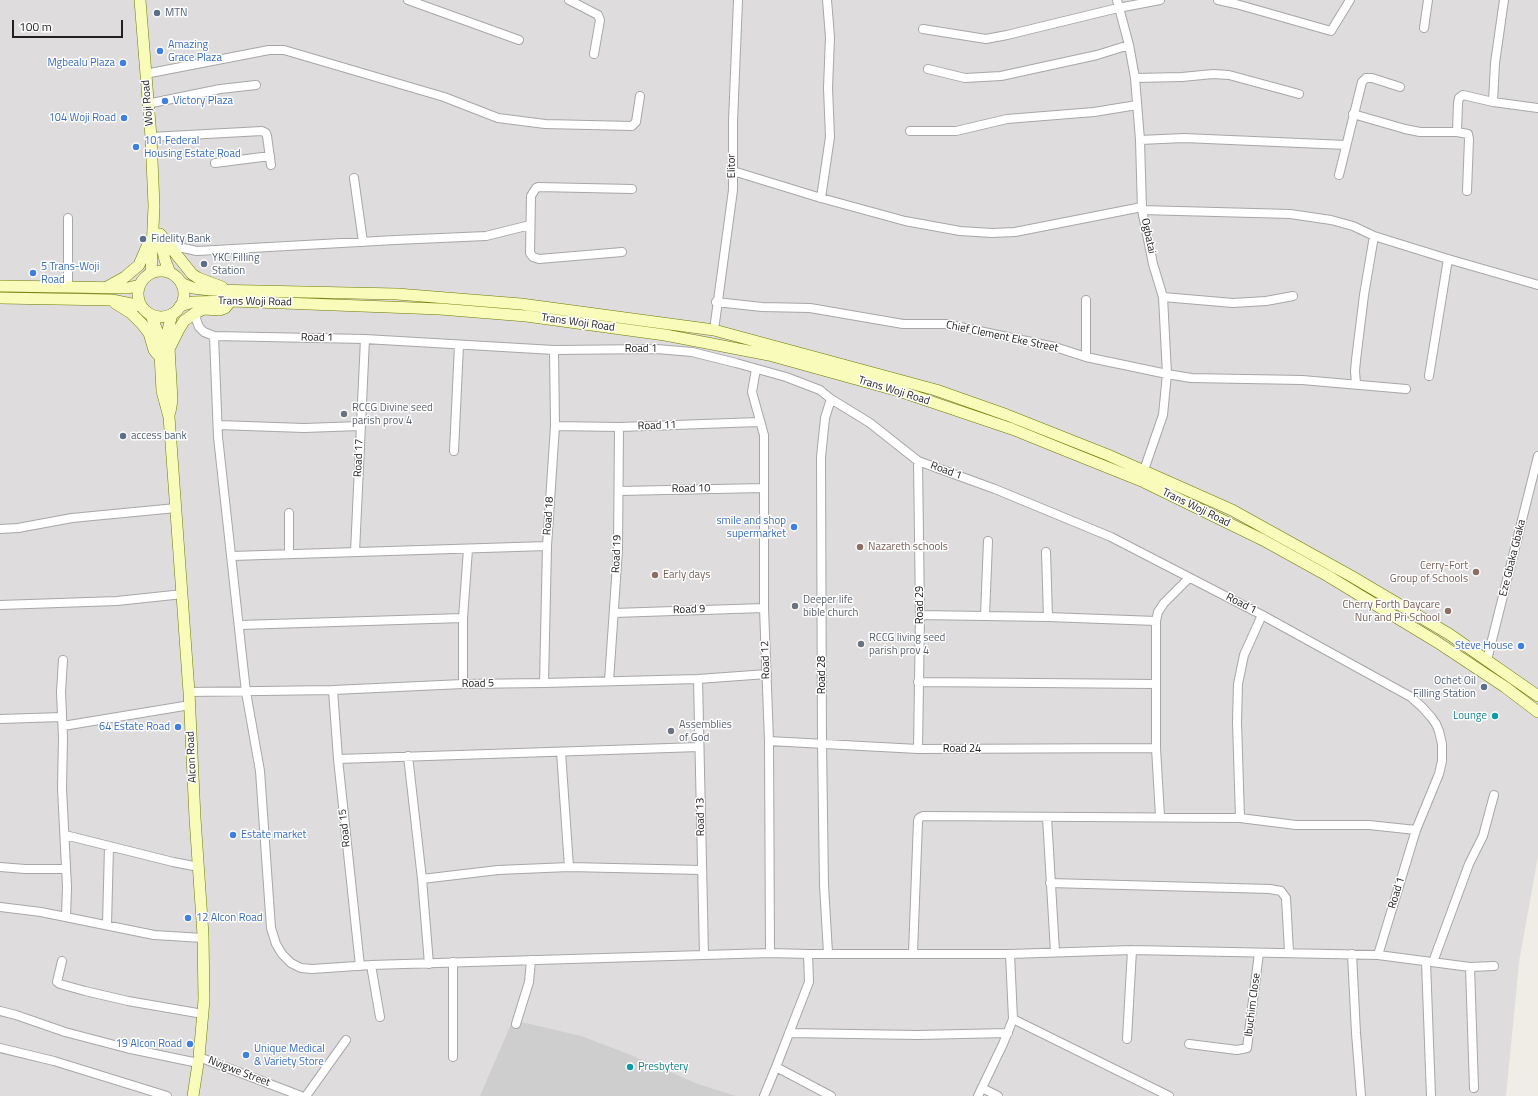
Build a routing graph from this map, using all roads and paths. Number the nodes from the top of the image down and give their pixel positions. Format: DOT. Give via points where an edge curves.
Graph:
graph roads {
  1 [pos="140,0"];
  2 [pos="408,0"];
  3 [pos="569,0"];
  4 [pos="738,0"];
  5 [pos="827,0"];
  6 [pos="1160,0"];
  7 [pos="1218,0"];
  8 [pos="1350,0"];
  9 [pos="1428,0"];
  10 [pos="1504,0"];
  11 [pos="1117,4"];
  12 [pos="923,28"];
  13 [pos="1424,28"];
  14 [pos="519,40"];
  15 [pos="1129,45"];
  16 [pos="594,54"];
  17 [pos="928,69"];
  18 [pos="145,74"];
  19 [pos="1134,78"];
  20 [pos="256,85"];
  21 [pos="1400,87"];
  22 [pos="1299,94"];
  23 [pos="640,96"];
  24 [pos="1493,102"];
  25 [pos="147,104"];
  26 [pos="1138,105"];
  27 [pos="1538,108"];
  28 [pos="1353,114"];
  29 [pos="910,131"];
  30 [pos="1457,132"];
  31 [pos="151,137"];
  32 [pos="1140,140"];
  33 [pos="1346,146"];
  34 [pos="270,156"];
  35 [pos="215,163"];
  36 [pos="271,165"];
  37 [pos="733,171"];
  38 [pos="1339,175"];
  39 [pos="354,178"];
  40 [pos="632,189"];
  41 [pos="1467,191"];
  42 [pos="821,198"];
  43 [pos="1142,209"];
  44 [pos="68,218"];
  45 [pos="530,225"];
  46 [pos="156,233"];
  47 [pos="1374,236"];
  48 [pos="363,242"];
  49 [pos="167,245"];
  50 [pos="622,252"];
  51 [pos="1448,259"];
  52 [pos="152,273"];
  53 [pos="170,274"];
  54 [pos="0,282"];
  55 [pos="181,283"];
  56 [pos="140,285"];
  57 [pos="1538,285"];
  58 [pos="0,286"];
  59 [pos="68,287"];
  60 [pos="106,288"];
  61 [pos="231,295"];
  62 [pos="1293,296"];
  63 [pos="1163,297"];
  64 [pos="0,298"];
  65 [pos="109,300"];
  66 [pos="1086,300"];
  67 [pos="716,302"];
  68 [pos="141,306"];
  69 [pos="180,306"];
  70 [pos="197,312"];
  71 [pos="172,314"];
  72 [pos="151,315"];
  73 [pos="714,330"];
  74 [pos="214,336"];
  75 [pos="365,339"];
  76 [pos="459,345"];
  77 [pos="169,349"];
  78 [pos="554,350"];
  79 [pos="1086,357"];
  80 [pos="160,358"];
  81 [pos="756,369"];
  82 [pos="1167,374"];
  83 [pos="1429,376"];
  84 [pos="1356,384"];
  85 [pos="1406,389"];
  86 [pos="831,399"];
  87 [pos="169,417"];
  88 [pos="759,422"];
  89 [pos="218,425"];
  90 [pos="360,426"];
  91 [pos="555,426"];
  92 [pos="619,428"];
  93 [pos="454,451"];
  94 [pos="1538,456"];
  95 [pos="918,462"];
  96 [pos="1144,470"];
  97 [pos="763,488"];
  98 [pos="619,491"];
  99 [pos="176,508"];
  100 [pos="288,513"];
  101 [pos="0,529"];
  102 [pos="988,541"];
  103 [pos="1292,543"];
  104 [pos="547,546"];
  105 [pos="468,549"];
  106 [pos="355,552"];
  107 [pos="1046,552"];
  108 [pos="1286,552"];
  109 [pos="289,554"];
  110 [pos="232,556"];
  111 [pos="1189,578"];
  112 [pos="1356,578"];
  113 [pos="1350,589"];
  114 [pos="183,594"];
  115 [pos="0,606"];
  116 [pos="764,608"];
  117 [pos="614,613"];
  118 [pos="920,615"];
  119 [pos="1262,615"];
  120 [pos="985,616"];
  121 [pos="1048,617"];
  122 [pos="463,618"];
  123 [pos="1156,622"];
  124 [pos="240,625"];
  125 [pos="63,660"];
  126 [pos="1487,660"];
  127 [pos="767,674"];
  128 [pos="698,679"];
  129 [pos="609,681"];
  130 [pos="918,682"];
  131 [pos="544,683"];
  132 [pos="463,684"];
  133 [pos="1156,684"];
  134 [pos="334,690"];
  135 [pos="189,692"];
  136 [pos="246,692"];
  137 [pos="1538,696"];
  138 [pos="190,705"];
  139 [pos="1538,712"];
  140 [pos="62,717"];
  141 [pos="0,719"];
  142 [pos="63,726"];
  143 [pos="770,740"];
  144 [pos="822,744"];
  145 [pos="699,747"];
  146 [pos="1156,748"];
  147 [pos="918,749"];
  148 [pos="561,752"];
  149 [pos="408,756"];
  150 [pos="338,759"];
  151 [pos="1494,795"];
  152 [pos="1160,816"];
  153 [pos="1047,817"];
  154 [pos="1240,818"];
  155 [pos="1416,830"];
  156 [pos="65,835"];
  157 [pos="109,846"];
  158 [pos="0,867"];
  159 [pos="199,867"];
  160 [pos="569,867"];
  161 [pos="66,869"];
  162 [pos="702,870"];
  163 [pos="422,879"];
  164 [pos="1050,883"];
  165 [pos="0,907"];
  166 [pos="66,917"];
  167 [pos="107,925"];
  168 [pos="203,938"];
  169 [pos="1132,950"];
  170 [pos="770,952"];
  171 [pos="1055,952"];
  172 [pos="1289,952"];
  173 [pos="828,953"];
  174 [pos="913,953"];
  175 [pos="1259,953"];
  176 [pos="808,954"];
  177 [pos="1010,954"];
  178 [pos="1352,954"];
  179 [pos="704,955"];
  180 [pos="1378,955"];
  181 [pos="531,960"];
  182 [pos="62,961"];
  183 [pos="453,962"];
  184 [pos="1429,962"];
  185 [pos="372,964"];
  186 [pos="429,964"];
  187 [pos="360,966"];
  188 [pos="1494,966"];
  189 [pos="1470,967"];
  190 [pos="0,1011"];
  191 [pos="203,1014"];
  192 [pos="380,1017"];
  193 [pos="1013,1019"];
  194 [pos="516,1024"];
  195 [pos="1008,1032"];
  196 [pos="789,1033"];
  197 [pos="1127,1039"];
  198 [pos="346,1040"];
  199 [pos="1189,1044"];
  200 [pos="0,1048"];
  201 [pos="453,1057"];
  202 [pos="199,1060"];
  203 [pos="776,1067"];
  204 [pos="982,1088"];
  205 [pos="1474,1088"];
  206 [pos="167,1096"];
  207 [pos="193,1096"];
  208 [pos="301,1096"];
  209 [pos="306,1096"];
  210 [pos="764,1096"];
  211 [pos="831,1096"];
  212 [pos="978,1096"];
  213 [pos="998,1096"];
  214 [pos="1169,1096"];
  215 [pos="1361,1096"];
  216 [pos="1431,1096"];
  1 -- 18 [label="main road, Woji Road"];
  2 -- 14 [label="street"];
  3 -- 16 [label="street" via="598,15 600,20"];
  4 -- 37 [label="street, Elitor"];
  5 -- 42 [label="street" via="830,37 830,137"];
  6 -- 11 [label="street"];
  7 -- 8 [label="street" via="1329,31 1334,29"];
  9 -- 13 [label="street"];
  10 -- 24 [label="street" via="1495,63"];
  11 -- 12 [label="street" via="986,39"];
  11 -- 15 [label="street, Ogbatai"];
  15 -- 17 [label="street" via="1097,55 1000,76 966,78"];
  15 -- 19 [label="street, Ogbatai"];
  18 -- 23 [label="street" via="269,50 284,50 444,97 498,118 545,124 632,126 636,122"];
  18 -- 25 [label="main road, Woji Road"];
  19 -- 22 [label="street" via="1230,75"];
  19 -- 26 [label="street, Ogbatai"];
  20 -- 25 [label="street" via="220,89"];
  21 -- 28 [label="street" via="1366,78 1360,85"];
  24 -- 27 [label="street"];
  24 -- 30 [label="street" via="1461,96 1458,102"];
  25 -- 31 [label="main road, Woji Road"];
  26 -- 29 [label="street" via="1094,112 1007,119 956,131"];
  26 -- 32 [label="street, Ogbatai"];
  28 -- 30 [label="street" via="1420,132"];
  28 -- 33 [label="street"];
  30 -- 41 [label="street" via="1469,135"];
  31 -- 34 [label="street" via="262,131 267,136"];
  31 -- 46 [label="main road, Woji Road"];
  32 -- 33 [label="street" via="1184,138"];
  32 -- 43 [label="street, Ogbatai"];
  33 -- 38 [label="street"];
  34 -- 35 [label="street"];
  34 -- 36 [label="street"];
  37 -- 42 [label="street"];
  37 -- 67 [label="street, Elitor" via="732,207"];
  39 -- 48 [label="street"];
  40 -- 45 [label="street" via="536,188 531,196"];
  42 -- 43 [label="street" via="937,228 992,233 1015,232"];
  43 -- 47 [label="street" via="1296,214 1353,226"];
  43 -- 63 [label="street, Ogbatai"];
  44 -- 59 [label="street"];
  45 -- 48 [label="street" via="486,236"];
  45 -- 50 [label="street" via="530,253 539,259"];
  46 -- 49 [label="main road"];
  46 -- 52 [label="main road"];
  46 -- 53 [label="main road"];
  46 -- 60 [label="main road" via="139,266"];
  47 -- 51 [label="street"];
  47 -- 84 [label="street" via="1356,360"];
  48 -- 49 [label="street" via="197,251"];
  49 -- 61 [label="main road" via="192,274"];
  51 -- 57 [label="street"];
  51 -- 83 [label="street"];
  52 -- 53 [label="main road" via="163,271"];
  52 -- 56 [label="main road"];
  53 -- 55 [label="main road"];
  54 -- 58 [label="street"];
  55 -- 61 [label="main road, Trans Woji Road" via="193,288"];
  55 -- 69 [label="main road" via="183,299"];
  56 -- 60 [label="main road"];
  56 -- 68 [label="main road" via="138,299"];
  58 -- 59 [label="main road"];
  59 -- 60 [label="main road"];
  61 -- 69 [label="main road, Trans Woji Road"];
  61 -- 70 [label="main road" via="225,308"];
  61 -- 73 [label="main road, Trans Woji Road" via="397,294 520,304"];
  61 -- 108 [label="main road, Trans Woji Road" via="526,316 665,335 768,355 899,391 1012,429 1144,482"];
  62 -- 63 [label="street" via="1233,303"];
  63 -- 82 [label="street, Ogbatai"];
  64 -- 65 [label="main road"];
  65 -- 68 [label="main road"];
  65 -- 80 [label="main road" via="131,313 142,324"];
  66 -- 79 [label="street"];
  67 -- 73 [label="street, Elitor"];
  67 -- 79 [label="street, Chief Clement Eke Street" via="762,307 810,308 903,324 946,324 1055,347"];
  68 -- 72 [label="main road"];
  69 -- 71 [label="main road"];
  70 -- 74 [label="street" via="199,327"];
  70 -- 77 [label="main road" via="184,321"];
  71 -- 72 [label="main road" via="161,317"];
  71 -- 77 [label="main road" via="168,330"];
  72 -- 80 [label="main road" via="159,336"];
  73 -- 96 [label="main road, Trans Woji Road" via="936,390 1014,417"];
  74 -- 75 [label="street, Road 1"];
  74 -- 89 [label="street"];
  75 -- 76 [label="street, Road 1"];
  75 -- 90 [label="street, Road 17"];
  76 -- 78 [label="street, Road 1"];
  76 -- 93 [label="street"];
  77 -- 87 [label="main road" via="172,400"];
  78 -- 81 [label="street, Road 1" via="671,350 692,352"];
  78 -- 91 [label="street, Road 18"];
  79 -- 82 [label="street, Chief Clement Eke Street"];
  80 -- 87 [label="main road" via="162,391"];
  81 -- 86 [label="street, Road 1" via="820,390"];
  81 -- 88 [label="street, Road 12" via="752,392"];
  82 -- 84 [label="street, Chief Clement Eke Street" via="1199,378"];
  82 -- 96 [label="street, Ogbatai" via="1163,415"];
  84 -- 85 [label="street, Chief Clement Eke Street"];
  86 -- 95 [label="street, Road 1" via="870,423"];
  86 -- 144 [label="street, Road 28" via="825,418 821,457"];
  87 -- 99 [label="main road, Alcon Road"];
  88 -- 92 [label="street, Road 11"];
  88 -- 97 [label="street, Road 12" via="764,435"];
  89 -- 90 [label="street" via="304,428"];
  89 -- 110 [label="street"];
  90 -- 106 [label="street, Road 17"];
  91 -- 92 [label="street, Road 11"];
  91 -- 104 [label="street, Road 18"];
  92 -- 98 [label="street, Road 19"];
  94 -- 126 [label="street, Eze Gbaka Gbaka"];
  95 -- 111 [label="street, Road 1" via="995,489 1111,537"];
  95 -- 118 [label="street, Road 29"];
  96 -- 103 [label="main road, Trans Woji Road" via="1232,510"];
  97 -- 98 [label="street, Road 10"];
  97 -- 116 [label="street, Road 12"];
  98 -- 117 [label="street, Road 19"];
  99 -- 101 [label="street" via="72,518"];
  99 -- 114 [label="main road, Alcon Road"];
  100 -- 109 [label="street"];
  102 -- 120 [label="street"];
  103 -- 108 [label="main road"];
  103 -- 112 [label="main road, Trans Woji Road"];
  104 -- 105 [label="street"];
  104 -- 131 [label="street, Road 18"];
  105 -- 106 [label="street"];
  105 -- 122 [label="street"];
  106 -- 109 [label="street"];
  107 -- 121 [label="street"];
  108 -- 113 [label="main road, Trans Woji Road"];
  109 -- 110 [label="street"];
  110 -- 124 [label="street"];
  111 -- 119 [label="street, Road 1"];
  111 -- 123 [label="street" via="1164,603 1158,612"];
  112 -- 113 [label="main road"];
  112 -- 126 [label="main road, Trans Woji Road"];
  113 -- 139 [label="main road, Trans Woji Road" via="1437,642"];
  114 -- 115 [label="street" via="109,601"];
  114 -- 135 [label="main road, Alcon Road"];
  116 -- 117 [label="street, Road 9"];
  116 -- 127 [label="street, Road 12"];
  117 -- 129 [label="street, Road 19"];
  118 -- 120 [label="street"];
  118 -- 130 [label="street, Road 29"];
  119 -- 154 [label="street" via="1244,655 1238,684"];
  119 -- 155 [label="street, Road 1" via="1410,697 1422,706 1436,724 1442,744 1442,761"];
  120 -- 121 [label="street"];
  121 -- 123 [label="street"];
  122 -- 124 [label="street"];
  122 -- 132 [label="street"];
  123 -- 133 [label="street"];
  124 -- 136 [label="street"];
  125 -- 140 [label="street"];
  126 -- 137 [label="main road, Trans Woji Road"];
  127 -- 128 [label="street, Road 5"];
  127 -- 143 [label="street, Road 12"];
  128 -- 129 [label="street, Road 5"];
  128 -- 145 [label="street, Road 13"];
  129 -- 131 [label="street, Road 5"];
  130 -- 133 [label="street"];
  130 -- 147 [label="street, Road 29"];
  131 -- 132 [label="street, Road 5"];
  132 -- 134 [label="street, Road 5"];
  133 -- 146 [label="street"];
  134 -- 136 [label="street, Road 5"];
  134 -- 150 [label="street, Road 15"];
  135 -- 136 [label="street, Road 5"];
  135 -- 138 [label="main road, Alcon Road"];
  136 -- 187 [label="street" via="260,771 271,928 276,944 291,963 301,968"];
  138 -- 142 [label="street"];
  138 -- 159 [label="main road, Alcon Road"];
  140 -- 141 [label="street"];
  140 -- 142 [label="street"];
  142 -- 156 [label="street" via="62,788"];
  143 -- 144 [label="street, Road 24"];
  143 -- 170 [label="street, Road 12"];
  144 -- 147 [label="street, Road 24"];
  144 -- 173 [label="street, Road 28" via="824,885"];
  145 -- 148 [label="street"];
  145 -- 162 [label="street, Road 13"];
  146 -- 147 [label="street, Road 24"];
  146 -- 152 [label="street"];
  148 -- 149 [label="street"];
  148 -- 160 [label="street"];
  149 -- 150 [label="street"];
  149 -- 163 [label="street"];
  150 -- 187 [label="street, Road 15"];
  151 -- 184 [label="street" via="1483,836"];
  152 -- 153 [label="street"];
  152 -- 154 [label="street"];
  153 -- 164 [label="street"];
  153 -- 174 [label="street" via="919,818"];
  154 -- 155 [label="street" via="1296,826 1369,825"];
  155 -- 180 [label="street, Road 1"];
  156 -- 157 [label="street"];
  156 -- 161 [label="street"];
  157 -- 159 [label="street"];
  157 -- 167 [label="street"];
  158 -- 161 [label="street" via="25,870"];
  159 -- 168 [label="main road, Alcon Road"];
  160 -- 162 [label="street"];
  160 -- 163 [label="street" via="498,870"];
  161 -- 166 [label="street"];
  162 -- 179 [label="street, Road 13"];
  163 -- 186 [label="street"];
  164 -- 171 [label="street"];
  164 -- 172 [label="street" via="1281,891 1286,898"];
  165 -- 166 [label="street"];
  166 -- 167 [label="street"];
  167 -- 168 [label="street" via="154,935"];
  168 -- 191 [label="main road, Alcon Road"];
  169 -- 171 [label="street"];
  169 -- 175 [label="street"];
  169 -- 197 [label="street"];
  170 -- 176 [label="street"];
  170 -- 179 [label="street"];
  171 -- 177 [label="street"];
  172 -- 175 [label="street"];
  172 -- 178 [label="street"];
  173 -- 174 [label="street"];
  173 -- 176 [label="street"];
  174 -- 177 [label="street"];
  175 -- 199 [label="street, Ibuchim Close" via="1246,1048 1237,1050"];
  176 -- 196 [label="street" via="808,982"];
  177 -- 193 [label="street"];
  178 -- 180 [label="street"];
  178 -- 215 [label="street"];
  179 -- 181 [label="street"];
  180 -- 184 [label="street"];
  181 -- 183 [label="street"];
  181 -- 194 [label="street" via="529,982"];
  182 -- 191 [label="street" via="57,982 60,984 128,1001"];
  183 -- 186 [label="street"];
  183 -- 201 [label="street"];
  184 -- 189 [label="street"];
  184 -- 216 [label="street"];
  185 -- 186 [label="street"];
  185 -- 187 [label="street"];
  185 -- 192 [label="street"];
  188 -- 189 [label="street"];
  189 -- 205 [label="street"];
  190 -- 202 [label="street, Nvigwe Street" via="126,1048"];
  191 -- 202 [label="main road, Alcon Road"];
  193 -- 195 [label="street"];
  193 -- 214 [label="street"];
  195 -- 196 [label="street" via="918,1035"];
  195 -- 204 [label="street"];
  196 -- 203 [label="street"];
  198 -- 209 [label="street"];
  200 -- 206 [label="street" via="61,1063"];
  202 -- 207 [label="main road, Alcon Road"];
  202 -- 208 [label="street, Nvigwe Street"];
  203 -- 210 [label="street"];
  203 -- 211 [label="street"];
  204 -- 212 [label="street"];
  204 -- 213 [label="street"];
}
